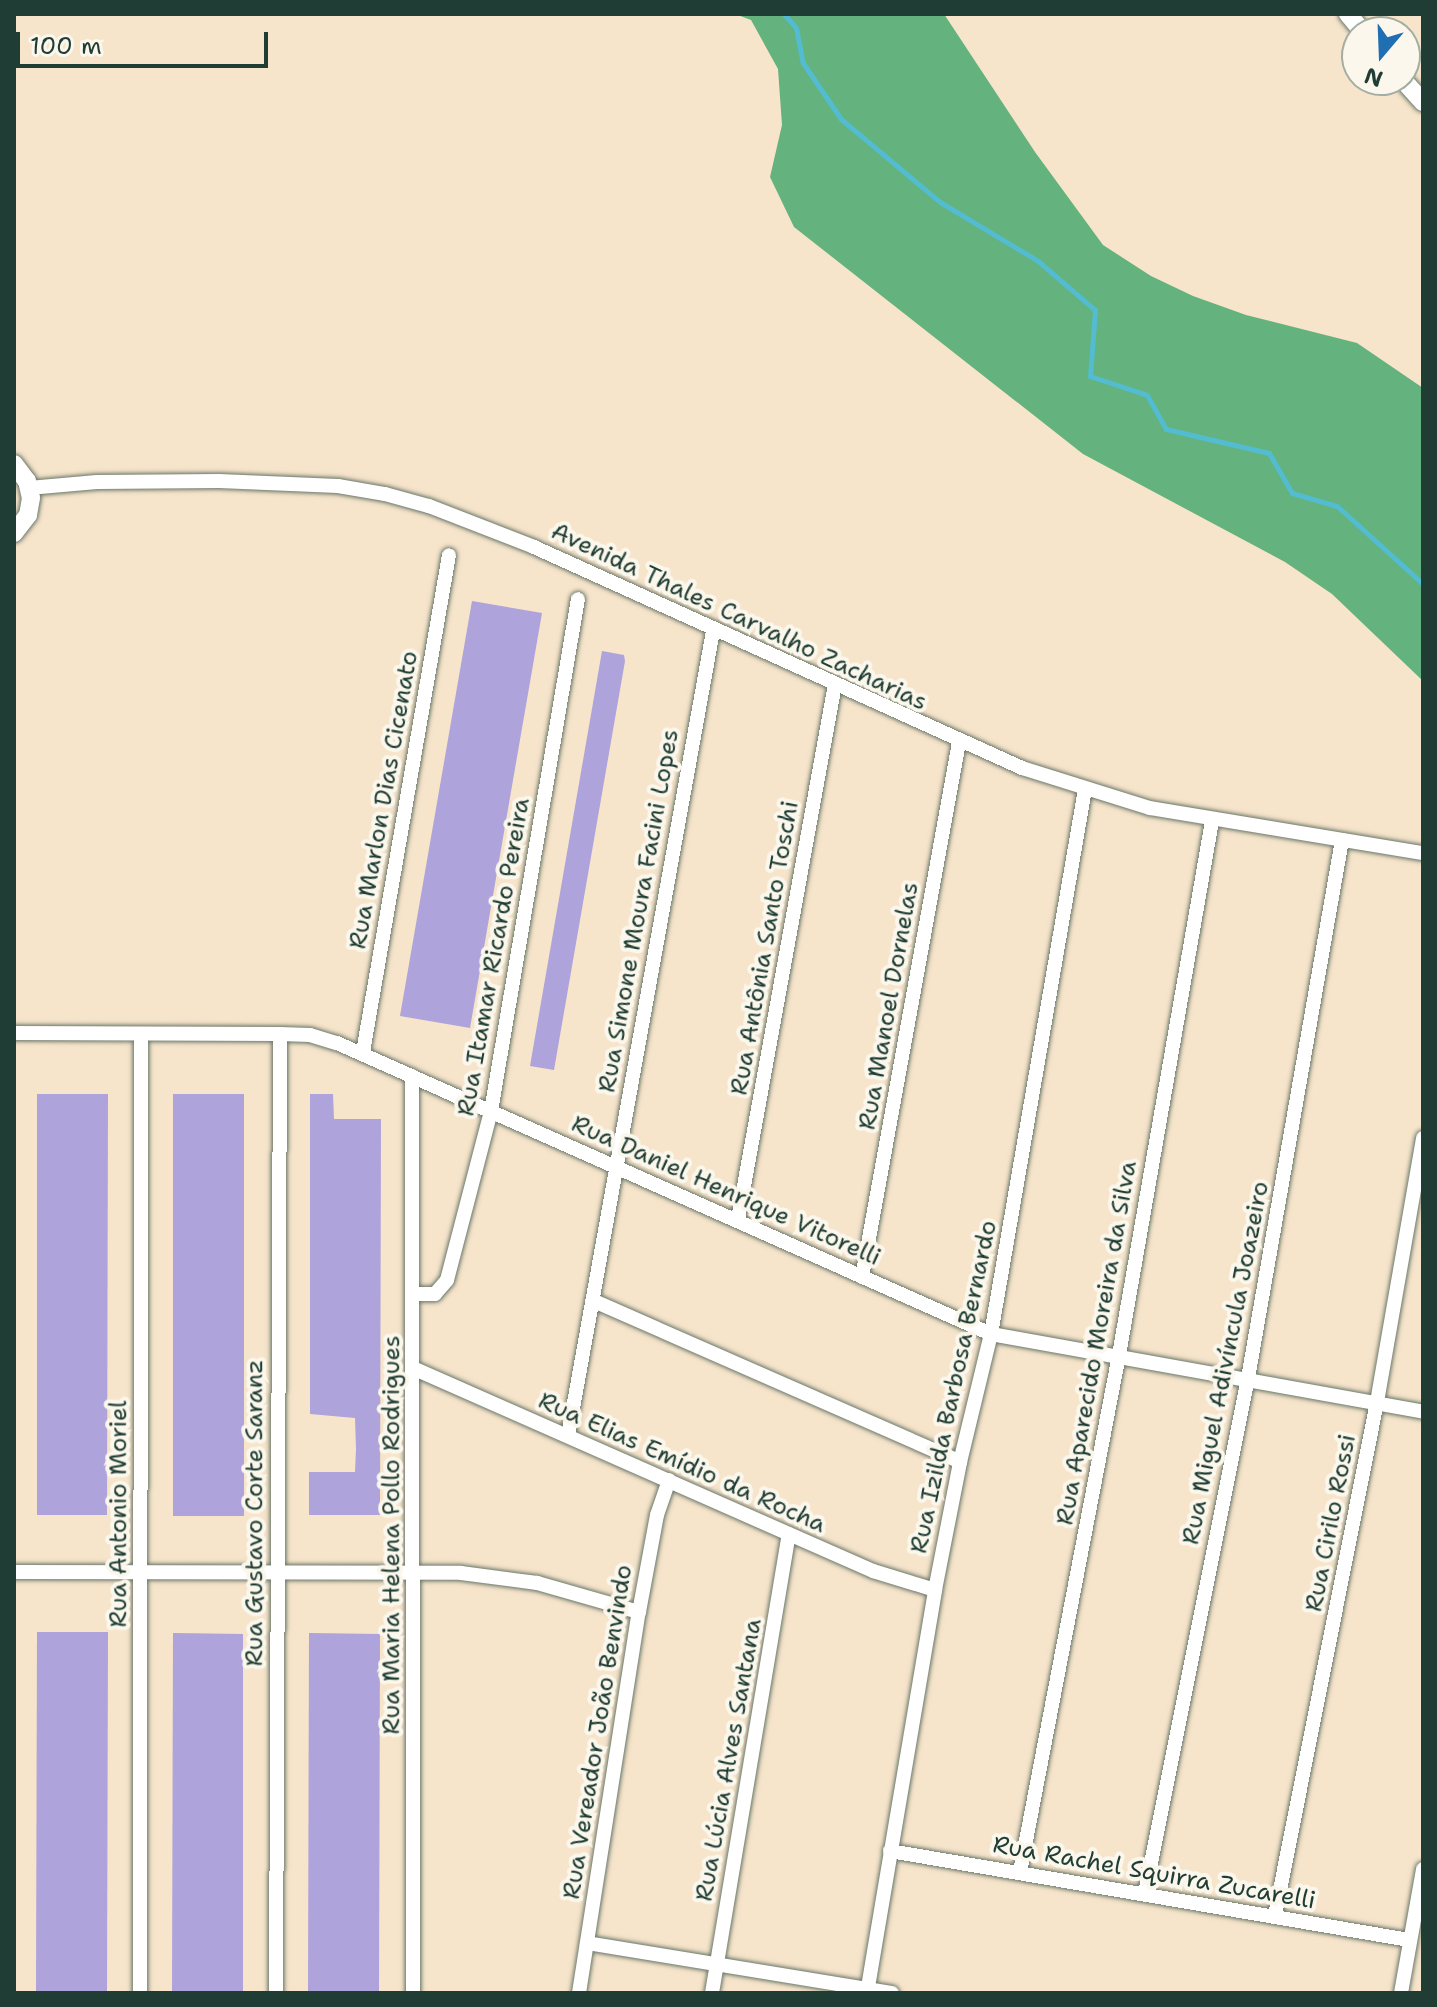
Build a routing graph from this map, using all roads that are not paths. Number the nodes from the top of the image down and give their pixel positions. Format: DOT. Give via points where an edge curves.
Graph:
graph roads {
  1 [pos="14,464"];
  2 [pos="29,488"];
  3 [pos="14,533"];
  4 [pos="449,555"];
  5 [pos="578,599"];
  6 [pos="713,631"];
  7 [pos="835,684"];
  8 [pos="959,742"];
  9 [pos="1085,789"];
  10 [pos="1212,821"];
  11 [pos="1342,840"];
  12 [pos="1423,853"];
  13 [pos="14,1033"];
  14 [pos="280,1034"];
  15 [pos="141,1035"];
  16 [pos="363,1052"];
  17 [pos="412,1076"];
  18 [pos="491,1111"];
  19 [pos="1423,1138"];
  20 [pos="615,1167"];
  21 [pos="738,1219"];
  22 [pos="862,1277"];
  23 [pos="413,1294"];
  24 [pos="594,1301"];
  25 [pos="991,1334"];
  26 [pos="1119,1355"];
  27 [pos="415,1369"];
  28 [pos="1248,1378"];
  29 [pos="1377,1402"];
  30 [pos="1423,1412"];
  31 [pos="568,1436"];
  32 [pos="960,1462"];
  33 [pos="669,1480"];
  34 [pos="789,1534"];
  35 [pos="14,1572"];
  36 [pos="141,1572"];
  37 [pos="413,1572"];
  38 [pos="276,1575"];
  39 [pos="935,1590"];
  40 [pos="639,1612"];
  41 [pos="890,1851"];
  42 [pos="1423,1869"];
  43 [pos="1020,1872"];
  44 [pos="1145,1893"];
  45 [pos="1275,1915"];
  46 [pos="1409,1940"];
  47 [pos="587,1943"];
  48 [pos="717,1964"];
  49 [pos="867,1991"];
  50 [pos="140,1993"];
  51 [pos="276,1993"];
  52 [pos="413,1993"];
  53 [pos="579,1993"];
  54 [pos="712,1993"];
  55 [pos="892,1993"];
  56 [pos="1401,1993"];
  1 -- 2 [label="street"];
  2 -- 3 [label="street" via="28,515"];
  2 -- 6 [label="street, Avenida Thales Carvalho Zacharias" via="219,481 338,486 385,494 534,547"];
  4 -- 16 [label="street, Rua Marlon Dias Cicenato"];
  5 -- 18 [label="street, Rua Itamar Ricardo Pereira"];
  6 -- 7 [label="street, Avenida Thales Carvalho Zacharias"];
  6 -- 20 [label="street, Rua Simone Moura Facini Lopes"];
  7 -- 8 [label="street, Avenida Thales Carvalho Zacharias"];
  7 -- 21 [label="street, Rua Antônia Santo Toschi"];
  8 -- 9 [label="street, Avenida Thales Carvalho Zacharias"];
  8 -- 22 [label="street, Rua Manoel Dornelas"];
  9 -- 10 [label="street, Avenida Thales Carvalho Zacharias"];
  9 -- 25 [label="street, Rua Izilda Barbosa Bernardo"];
  10 -- 11 [label="street, Avenida Thales Carvalho Zacharias"];
  10 -- 26 [label="street, Rua Aparecido Moreira da Silva"];
  11 -- 12 [label="street, Avenida Thales Carvalho Zacharias"];
  11 -- 28 [label="street, Rua Miguel Adivíncula Joazeiro"];
  13 -- 15 [label="street, Rua Daniel Henrique Vitorelli"];
  14 -- 15 [label="street, Rua Daniel Henrique Vitorelli"];
  14 -- 16 [label="street, Rua Daniel Henrique Vitorelli" via="310,1035"];
  14 -- 38 [label="street, Rua Gustavo Corte Saranz"];
  15 -- 36 [label="street, Rua Antonio Moriel"];
  16 -- 17 [label="street, Rua Daniel Henrique Vitorelli"];
  17 -- 18 [label="street, Rua Daniel Henrique Vitorelli"];
  17 -- 23 [label="street, Rua Maria Helena Pollo Rodrigues"];
  18 -- 20 [label="street, Rua Daniel Henrique Vitorelli"];
  18 -- 23 [label="street, Rua Itamar Ricardo Pereira" via="447,1280 435,1294"];
  19 -- 29 [label="street, Rua Cirilo Rossi"];
  20 -- 21 [label="street, Rua Daniel Henrique Vitorelli"];
  20 -- 24 [label="street, Rua Simone Moura Facini Lopes"];
  21 -- 22 [label="street, Rua Daniel Henrique Vitorelli"];
  22 -- 25 [label="street, Rua Daniel Henrique Vitorelli"];
  23 -- 27 [label="street, Rua Maria Helena Pollo Rodrigues"];
  24 -- 31 [label="street, Rua Simone Moura Facini Lopes"];
  24 -- 32 [label="street"];
  25 -- 26 [label="street, Rua Daniel Henrique Vitorelli"];
  25 -- 32 [label="street, Rua Izilda Barbosa Bernardo"];
  26 -- 28 [label="street, Rua Daniel Henrique Vitorelli"];
  26 -- 43 [label="street, Rua Aparecido Moreira da Silva"];
  27 -- 31 [label="street, Rua Elias Emídio da Rocha"];
  27 -- 37 [label="street, Rua Maria Helena Pollo Rodrigues"];
  28 -- 29 [label="street, Rua Daniel Henrique Vitorelli"];
  28 -- 44 [label="street, Rua Miguel Adivíncula Joazeiro"];
  29 -- 30 [label="street, Rua Daniel Henrique Vitorelli"];
  29 -- 45 [label="street, Rua Cirilo Rossi"];
  31 -- 33 [label="street, Rua Elias Emídio da Rocha"];
  32 -- 39 [label="street, Rua Izilda Barbosa Bernardo"];
  33 -- 34 [label="street, Rua Elias Emídio da Rocha"];
  33 -- 40 [label="street, Rua Vereador João Benvindo"];
  34 -- 39 [label="street, Rua Elias Emídio da Rocha" via="873,1571"];
  34 -- 48 [label="street, Rua Lúcia Alves Santana"];
  35 -- 36 [label="street"];
  36 -- 38 [label="street"];
  36 -- 50 [label="street, Rua Antonio Moriel"];
  37 -- 38 [label="street"];
  37 -- 40 [label="street" via="502,1576"];
  37 -- 52 [label="street, Rua Maria Helena Pollo Rodrigues"];
  38 -- 51 [label="street, Rua Gustavo Corte Saranz"];
  39 -- 41 [label="street, Rua Izilda Barbosa Bernardo"];
  40 -- 47 [label="street, Rua Vereador João Benvindo"];
  41 -- 43 [label="street, Rua Rachel Squirra Zucarelli"];
  41 -- 49 [label="street, Rua Izilda Barbosa Bernardo"];
  42 -- 46 [label="street"];
  43 -- 44 [label="street, Rua Rachel Squirra Zucarelli"];
  44 -- 45 [label="street, Rua Rachel Squirra Zucarelli"];
  45 -- 46 [label="street, Rua Rachel Squirra Zucarelli"];
  46 -- 56 [label="street"];
  47 -- 48 [label="street"];
  47 -- 53 [label="street, Rua Vereador João Benvindo"];
  48 -- 49 [label="street"];
  48 -- 54 [label="street, Rua Lúcia Alves Santana"];
  49 -- 55 [label="street"];
}
